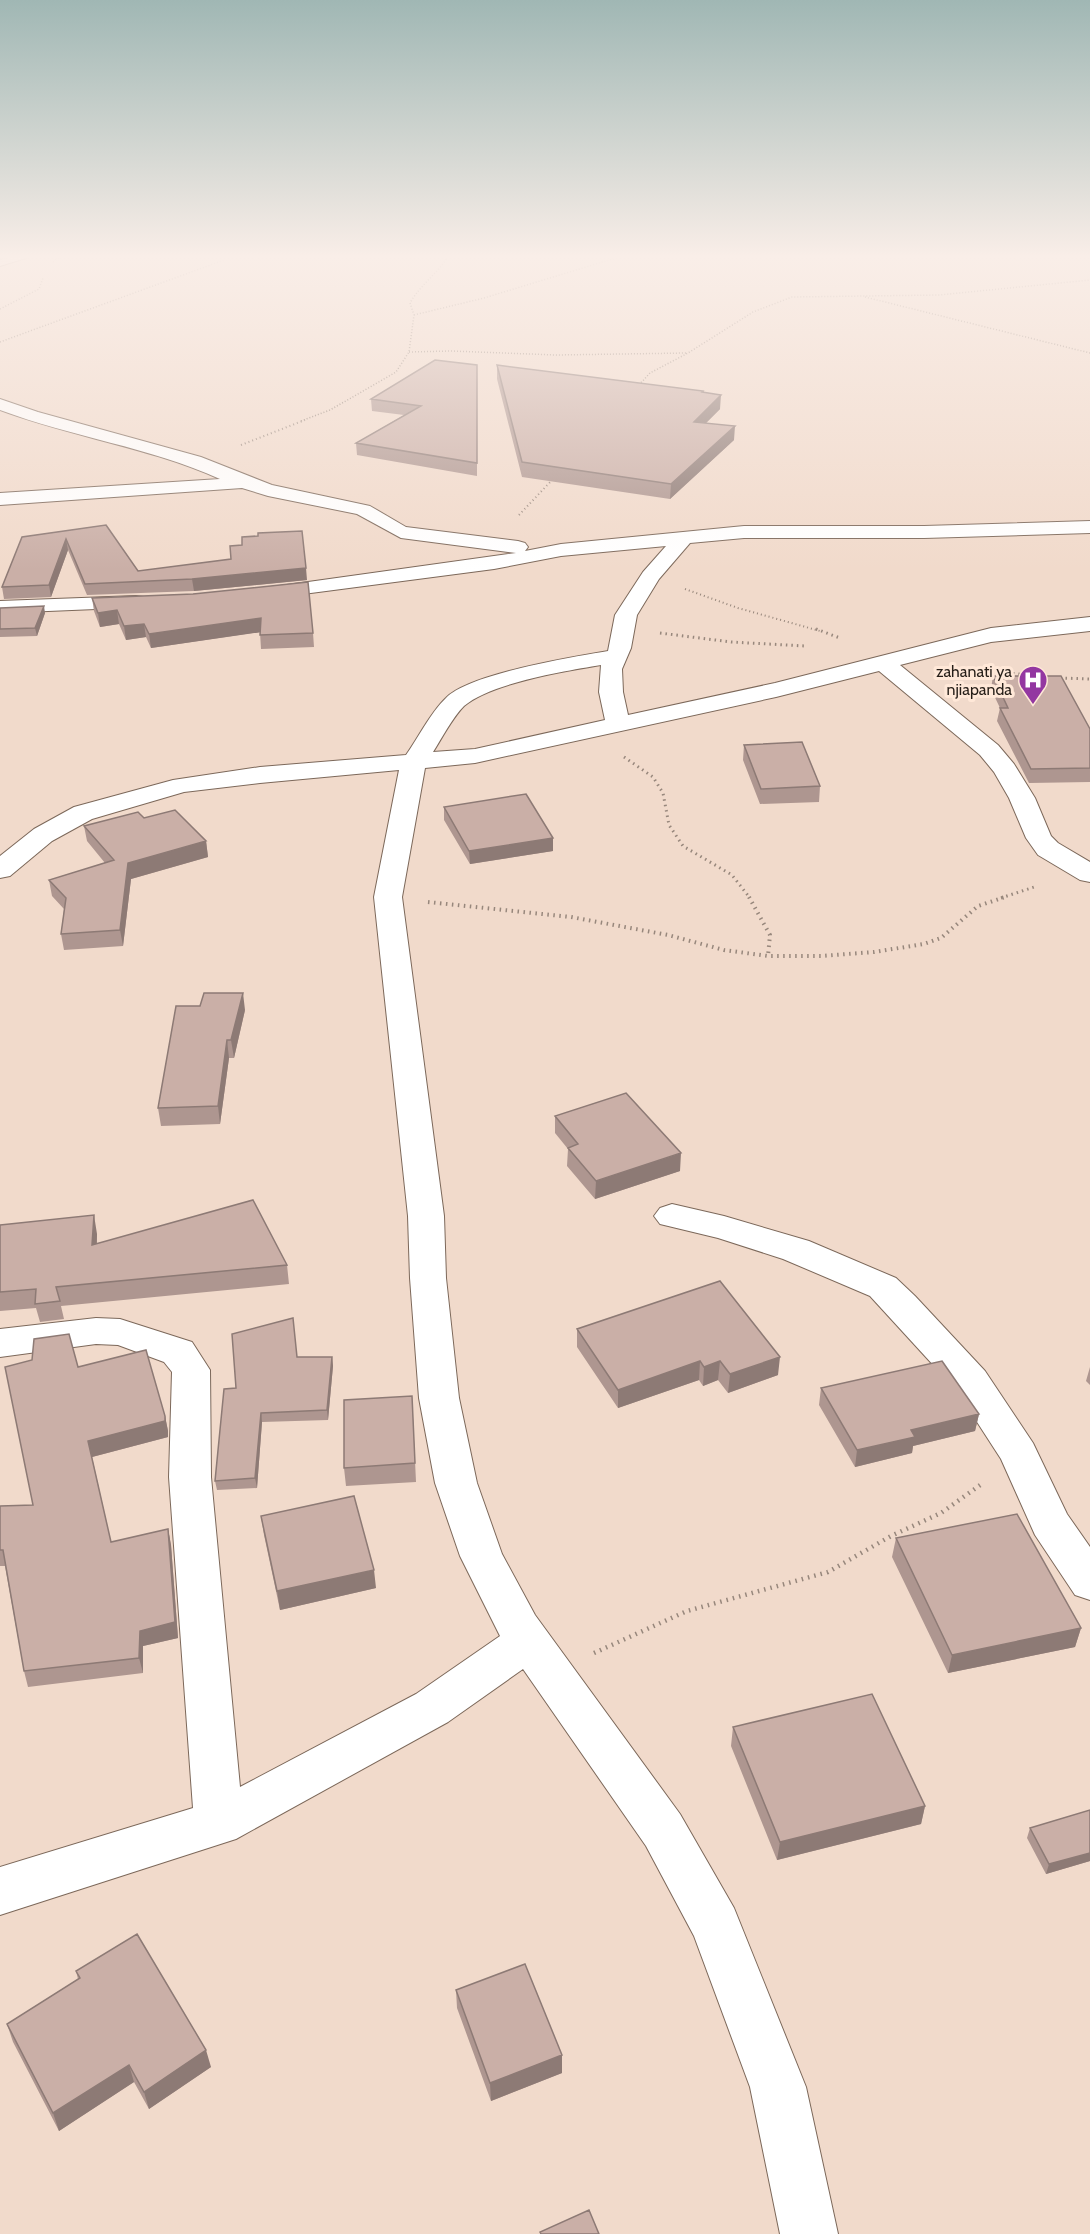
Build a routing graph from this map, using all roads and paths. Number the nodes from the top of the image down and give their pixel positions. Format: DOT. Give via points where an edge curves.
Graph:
graph roads {
  1 [pos="403,361"];
  2 [pos="672,361"];
  3 [pos="636,388"];
  4 [pos="0,404"];
  5 [pos="195,461"];
  6 [pos="554,477"];
  7 [pos="243,483"];
  8 [pos="0,500"];
  9 [pos="1090,527"];
  10 [pos="686,537"];
  11 [pos="493,545"];
  12 [pos="561,550"];
  13 [pos="650,576"];
  14 [pos="248,594"];
  15 [pos="151,601"];
  16 [pos="0,608"];
  17 [pos="1090,624"];
  18 [pos="624,627"];
  19 [pos="808,646"];
  20 [pos="617,656"];
  21 [pos="885,664"];
  22 [pos="618,723"];
  23 [pos="567,735"];
  24 [pos="413,763"];
  25 [pos="0,870"];
  26 [pos="1089,874"];
  27 [pos="388,897"];
  28 [pos="768,956"];
  29 [pos="672,1216"];
  30 [pos="0,1342"];
  31 [pos="1019,1454"];
  32 [pos="1090,1582"];
  33 [pos="540,1657"];
  34 [pos="219,1823"];
  35 [pos="0,1891"];
  36 [pos="809,2234"];
  1 -- 5 [label="path" via="396,372 330,410"];
  2 -- 3 [label="path" via="650,373"];
  4 -- 5 [label="street"];
  5 -- 7 [label="street"];
  6 -- 11 [label="path"];
  7 -- 8 [label="street"];
  7 -- 11 [label="street" via="363,510 401,532"];
  9 -- 10 [label="street" via="744,532"];
  10 -- 12 [label="street"];
  10 -- 13 [label="street"];
  11 -- 12 [label="street"];
  12 -- 14 [label="street" via="483,564"];
  13 -- 18 [label="street" via="626,615"];
  13 -- 21 [label="path" via="738,608 831,634"];
  15 -- 16 [label="street"];
  17 -- 21 [label="street" via="991,635"];
  18 -- 19 [label="path" via="720,641"];
  18 -- 20 [label="street"];
  20 -- 22 [label="street" via="610,677"];
  20 -- 24 [label="street" via="568,664 473,689 454,703"];
  21 -- 22 [label="street"];
  21 -- 26 [label="street" via="989,750 1022,798 1039,838 1048,849"];
  22 -- 23 [label="street"];
  23 -- 24 [label="street" via="475,756"];
  23 -- 28 [label="path" via="600,744 653,777 663,793 669,825 683,846 732,875 746,891 770,935"];
  24 -- 25 [label="street" via="182,784 83,813 43,835"];
  24 -- 27 [label="street"];
  26 -- 28 [label="path" via="1035,886 978,906 941,939 924,944 874,952"];
  27 -- 28 [label="path" via="571,917 669,935 724,951"];
  27 -- 33 [label="street" via="426,1216 439,1398 456,1483 481,1556 519,1628"];
  29 -- 31 [label="street" via="796,1250 883,1287 970,1381"];
  30 -- 34 [label="street" via="120,1332 178,1352 191,1370 190,1477"];
  31 -- 32 [label="street" via="1050,1523"];
  31 -- 33 [label="path" via="941,1513 828,1572"];
  33 -- 34 [label="street" via="432,1708"];
  33 -- 36 [label="street" via="663,1830 716,1925 778,2087"];
  34 -- 35 [label="street"];
}
